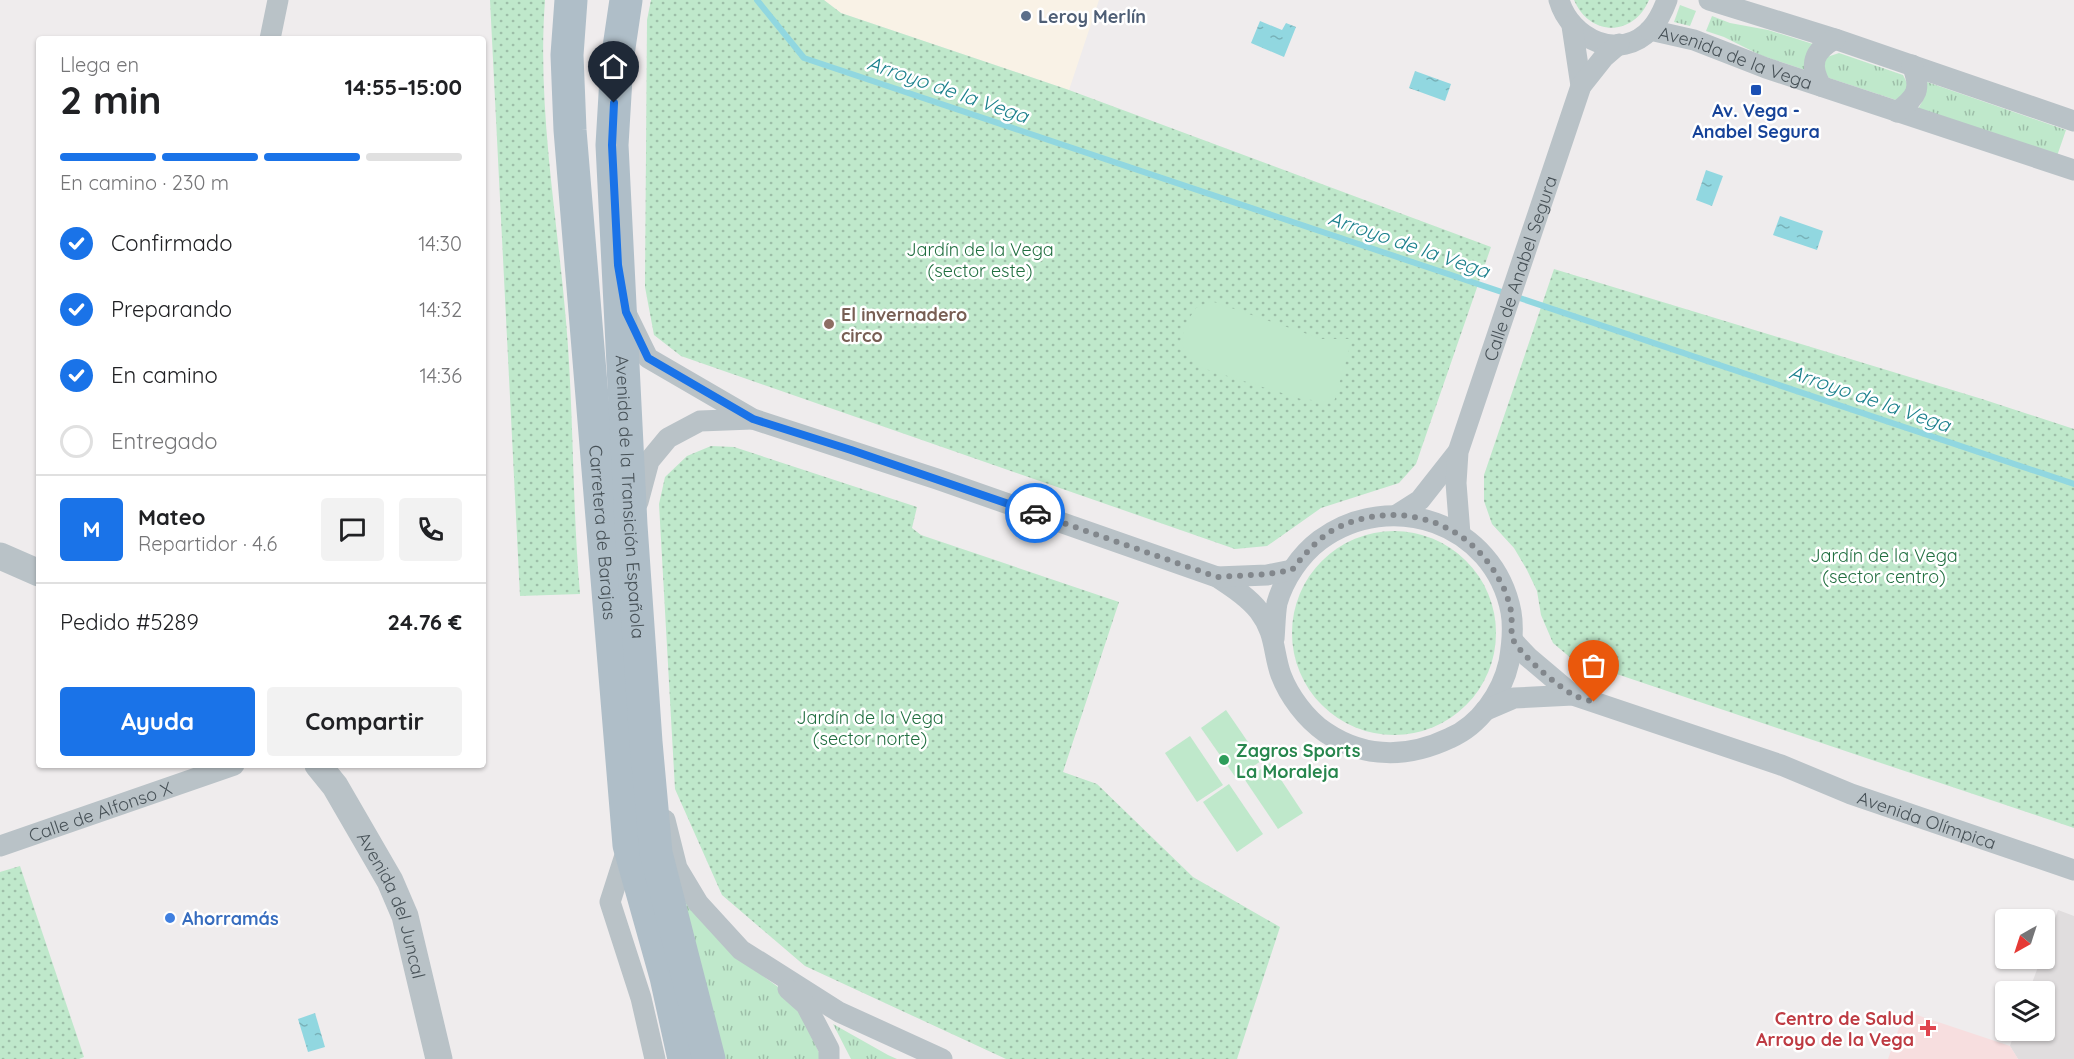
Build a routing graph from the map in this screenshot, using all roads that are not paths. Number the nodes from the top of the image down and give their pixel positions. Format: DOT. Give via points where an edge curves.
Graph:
graph roads {
  1 [pos="278,0"];
  2 [pos="571,0"];
  3 [pos="626,0"];
  4 [pos="1559,0"];
  5 [pos="1667,0"];
  6 [pos="1710,0"];
  7 [pos="1572,26"];
  8 [pos="1650,30"];
  9 [pos="271,36"];
  10 [pos="1835,39"];
  11 [pos="1619,44"];
  12 [pos="1912,65"];
  13 [pos="1581,86"];
  14 [pos="1821,86"];
  15 [pos="1897,112"];
  16 [pos="2074,121"];
  17 [pos="2074,170"];
  18 [pos="618,265"];
  19 [pos="753,419"];
  20 [pos="1458,452"];
  21 [pos="1398,514"];
  22 [pos="631,525"];
  23 [pos="1460,534"];
  24 [pos="0,542"];
  25 [pos="0,556"];
  26 [pos="36,557"];
  27 [pos="1292,570"];
  28 [pos="36,572"];
  29 [pos="1217,577"];
  30 [pos="1274,639"];
  31 [pos="1513,640"];
  32 [pos="1573,695"];
  33 [pos="1486,710"];
  34 [pos="646,742"];
  35 [pos="1781,765"];
  36 [pos="225,768"];
  37 [pos="320,768"];
  38 [pos="343,768"];
  39 [pos="629,845"];
  40 [pos="0,846"];
  41 [pos="2074,856"];
  42 [pos="2074,870"];
  43 [pos="759,962"];
  44 [pos="439,1059"];
  45 [pos="459,1059"];
  46 [pos="655,1059"];
  47 [pos="684,1059"];
  48 [pos="709,1059"];
  49 [pos="829,1059"];
  50 [pos="942,1059"];
  1 -- 9 [label="street"];
  2 -- 39 [label="main road, Carretera de Barajas" via="567,55 570,130"];
  3 -- 18 [label="main road, Avenida de la Transición Española" via="617,61 612,145"];
  4 -- 7 [label="street"];
  5 -- 8 [label="street" via="1662,15"];
  6 -- 10 [label="street"];
  7 -- 11 [label="street" via="1601,44"];
  7 -- 13 [label="street, Calle de Anabel Segura"];
  8 -- 11 [label="street"];
  8 -- 14 [label="street, Avenida de la Vega" via="1694,40"];
  10 -- 12 [label="street"];
  10 -- 14 [label="street, Avenida de la Vega" via="1815,57 1814,67"];
  11 -- 13 [label="street, Calle de Anabel Segura"];
  12 -- 15 [label="street" via="1916,93"];
  12 -- 16 [label="street"];
  13 -- 20 [label="street, Calle de Anabel Segura"];
  14 -- 15 [label="street, Avenida de la Vega"];
  15 -- 17 [label="street, Avenida de la Vega"];
  18 -- 19 [label="street" via="626,312 648,358"];
  18 -- 22 [label="main road, Avenida de la Transición Española"];
  19 -- 22 [label="street" via="700,421 668,438 649,461"];
  19 -- 29 [label="street"];
  20 -- 21 [label="street, Calle de Anabel Segura" via="1420,501"];
  20 -- 23 [label="street, Calle de Anabel Segura"];
  21 -- 23 [label="street" via="1430,520"];
  21 -- 27 [label="street" via="1360,519 1334,530 1310,547"];
  22 -- 34 [label="main road, Avenida de la Transición Española"];
  23 -- 31 [label="street" via="1484,555 1501,582 1511,612"];
  24 -- 26 [label="street"];
  25 -- 28 [label="street"];
  27 -- 29 [label="street"];
  27 -- 30 [label="street" via="1277,603"];
  29 -- 30 [label="street" via="1260,612"];
  30 -- 33 [label="street" via="1281,675 1298,706 1324,731 1357,748 1392,753 1428,748 1460,734"];
  31 -- 32 [label="street, Avenida Olímpica"];
  31 -- 33 [label="street" via="1505,677"];
  32 -- 33 [label="street, Avenida Olímpica" via="1514,698"];
  32 -- 35 [label="street, Avenida Olímpica"];
  34 -- 43 [label="street" via="677,868 698,903 741,950"];
  34 -- 48 [label="main road" via="656,853"];
  35 -- 41 [label="street, Avenida Olímpica" via="1854,783"];
  35 -- 42 [label="street, Avenida Olímpica" via="1851,794"];
  36 -- 40 [label="street, Calle de Alfonso X"];
  37 -- 44 [label="street, Avenida del Juncal" via="390,881 405,916"];
  38 -- 45 [label="street, Avenida del Juncal" via="352,778 423,914"];
  39 -- 46 [label="street" via="610,902"];
  39 -- 47 [label="main road, Carretera de Barajas"];
  43 -- 49 [label="street" via="806,1005 829,1049"];
  43 -- 50 [label="street" via="839,1012"];
}
